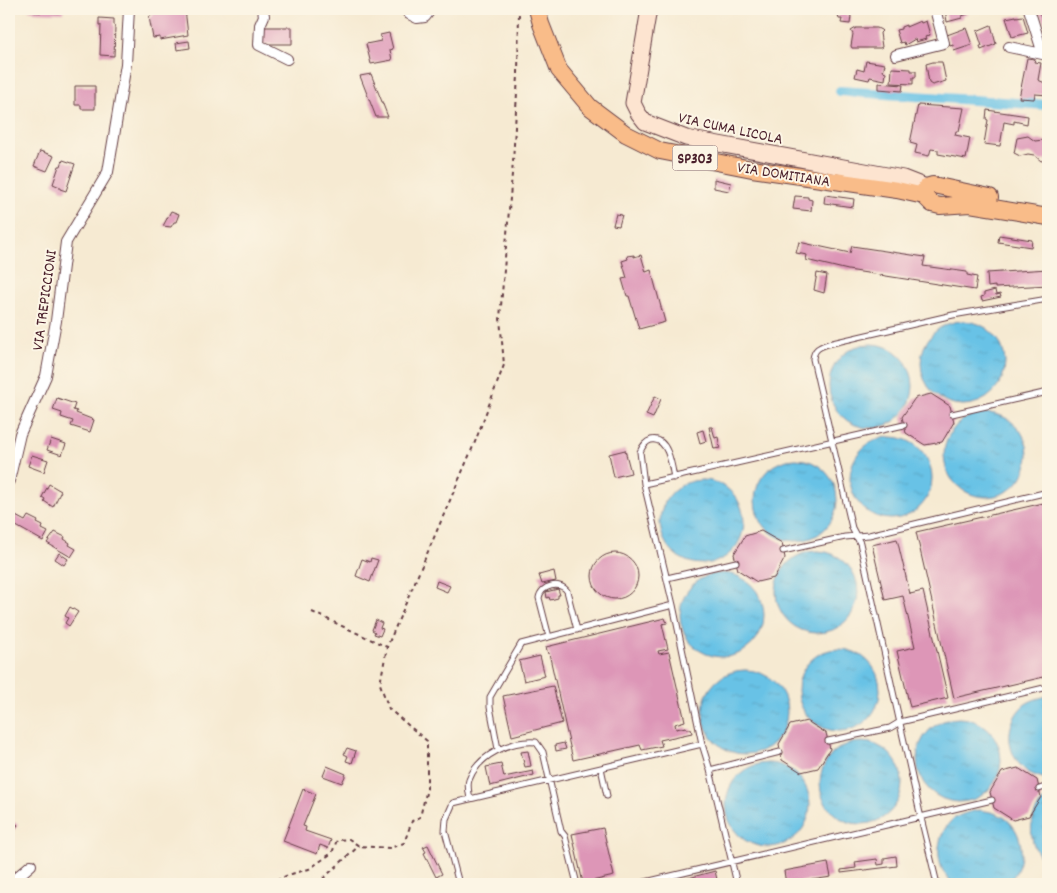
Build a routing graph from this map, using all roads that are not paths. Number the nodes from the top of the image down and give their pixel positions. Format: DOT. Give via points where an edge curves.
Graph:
graph roads {
  1 [pos="129,9"];
  2 [pos="263,9"];
  3 [pos="404,9"];
  4 [pos="431,9"];
  5 [pos="537,9"];
  6 [pos="649,9"];
  7 [pos="935,9"];
  8 [pos="1029,9"];
  9 [pos="1009,47"];
  10 [pos="1045,54"];
  11 [pos="896,55"];
  12 [pos="287,59"];
  13 [pos="925,192"];
  14 [pos="1048,209"];
  15 [pos="1048,217"];
  16 [pos="1048,299"];
  17 [pos="1048,392"];
  18 [pos="952,414"];
  19 [pos="904,425"];
  20 [pos="832,442"];
  21 [pos="674,478"];
  22 [pos="9,481"];
  23 [pos="644,484"];
  24 [pos="1048,492"];
  25 [pos="857,536"];
  26 [pos="784,551"];
  27 [pos="736,562"];
  28 [pos="667,578"];
  29 [pos="673,605"];
  30 [pos="576,630"];
  31 [pos="549,637"];
  32 [pos="1048,687"];
  33 [pos="900,722"];
  34 [pos="828,741"];
  35 [pos="702,744"];
  36 [pos="498,749"];
  37 [pos="780,752"];
  38 [pos="601,768"];
  39 [pos="710,770"];
  40 [pos="550,780"];
  41 [pos="1048,786"];
  42 [pos="1039,789"];
  43 [pos="607,796"];
  44 [pos="470,799"];
  45 [pos="992,800"];
  46 [pos="921,818"];
  47 [pos="732,862"];
  48 [pos="31,865"];
  49 [pos="9,884"];
  50 [pos="459,884"];
  51 [pos="577,884"];
  52 [pos="637,884"];
  53 [pos="737,884"];
  54 [pos="937,884"];
  1 -- 22 [label="street, VIA TREPICCIONI" via="126,64 108,172 66,242 46,376 20,434"];
  2 -- 12 [label="street" via="259,44"];
  3 -- 4 [label="street" via="416,18 425,17"];
  5 -- 13 [label="main road, VIA DOMITIANA / SP303" via="559,70 590,107 626,134 660,151 752,169"];
  6 -- 13 [label="street, VIA CUMA LICOLA" via="633,103 645,122 686,138 903,178"];
  7 -- 11 [label="street" via="944,42"];
  8 -- 10 [label="street"];
  9 -- 10 [label="street"];
  13 -- 14 [label="main road, VIA DOMITIANA / SP303" via="933,185"];
  13 -- 15 [label="main road, VIA DOMITIANA / SP303" via="932,204 940,206 970,204"];
  16 -- 20 [label="lane" via="953,315 818,347 813,359"];
  17 -- 18 [label="lane"];
  19 -- 20 [label="lane"];
  20 -- 21 [label="lane"];
  20 -- 25 [label="lane" via="852,528"];
  21 -- 23 [label="lane"];
  21 -- 23 [label="lane" via="665,447 661,442 651,440 640,452"];
  23 -- 28 [label="lane"];
  24 -- 25 [label="lane"];
  25 -- 26 [label="lane"];
  25 -- 33 [label="lane"];
  27 -- 28 [label="lane"];
  28 -- 29 [label="lane"];
  29 -- 30 [label="lane"];
  29 -- 35 [label="lane"];
  30 -- 31 [label="lane"];
  30 -- 31 [label="lane" via="564,587 544,588 539,598"];
  31 -- 36 [label="lane" via="521,644 490,697"];
  32 -- 33 [label="lane"];
  33 -- 34 [label="lane" via="890,728"];
  33 -- 46 [label="lane"];
  35 -- 38 [label="lane"];
  35 -- 39 [label="lane"];
  36 -- 40 [label="lane" via="536,742 543,752"];
  36 -- 44 [label="lane" via="480,764 468,781"];
  37 -- 39 [label="lane"];
  38 -- 40 [label="lane"];
  38 -- 43 [label="lane"];
  39 -- 47 [label="lane"];
  40 -- 44 [label="lane"];
  40 -- 51 [label="lane"];
  41 -- 42 [label="lane"];
  44 -- 50 [label="lane" via="454,803 446,819 445,831"];
  45 -- 46 [label="lane"];
  46 -- 47 [label="lane"];
  46 -- 54 [label="lane"];
  47 -- 52 [label="lane"];
  47 -- 53 [label="lane"];
  48 -- 49 [label="street"];
}
